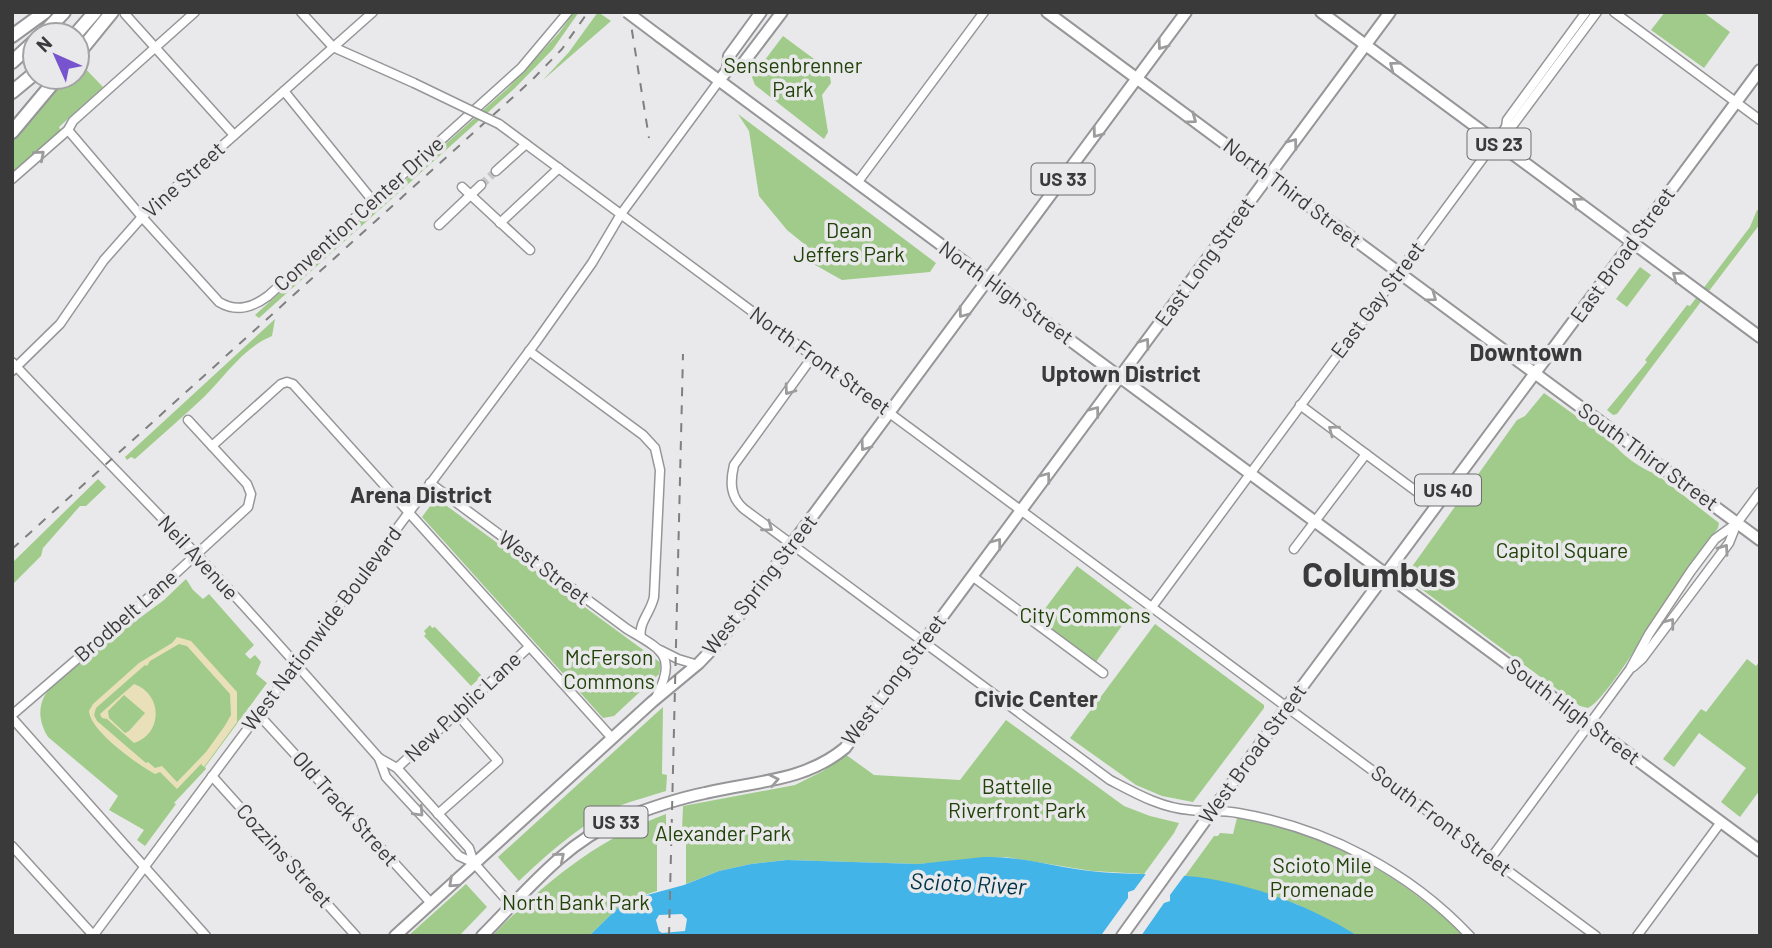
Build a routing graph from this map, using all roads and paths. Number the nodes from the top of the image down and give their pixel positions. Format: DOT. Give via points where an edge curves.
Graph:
graph roads {
  1 [pos="45,12"];
  2 [pos="195,12"];
  3 [pos="301,12"];
  4 [pos="373,12"];
  5 [pos="568,12"];
  6 [pos="627,12"];
  7 [pos="761,12"];
  8 [pos="782,12"];
  9 [pos="984,12"];
  10 [pos="1047,12"];
  11 [pos="1186,12"];
  12 [pos="1321,12"];
  13 [pos="1390,12"];
  14 [pos="1586,12"];
  15 [pos="1597,12"];
  16 [pos="1614,12"];
  17 [pos="119,13"];
  18 [pos="12,36"];
  19 [pos="91,41"];
  20 [pos="1366,45"];
  21 [pos="155,47"];
  22 [pos="333,47"];
  23 [pos="728,69"];
  24 [pos="1760,70"];
  25 [pos="1138,78"];
  26 [pos="719,80"];
  27 [pos="46,91"];
  28 [pos="284,91"];
  29 [pos="1736,102"];
  30 [pos="1760,120"];
  31 [pos="1506,127"];
  32 [pos="68,130"];
  33 [pos="12,132"];
  34 [pos="234,135"];
  35 [pos="1496,141"];
  36 [pos="526,144"];
  37 [pos="559,168"];
  38 [pos="496,170"];
  39 [pos="1269,176"];
  40 [pos="12,179"];
  41 [pos="857,183"];
  42 [pos="481,185"];
  43 [pos="462,187"];
  44 [pos="471,196"];
  45 [pos="373,201"];
  46 [pos="621,214"];
  47 [pos="142,217"];
  48 [pos="500,223"];
  49 [pos="439,225"];
  50 [pos="1632,242"];
  51 [pos="530,250"];
  52 [pos="1399,272"];
  53 [pos="988,279"];
  54 [pos="1760,337"];
  55 [pos="529,351"];
  56 [pos="813,356"];
  57 [pos="13,367"];
  58 [pos="1535,374"];
  59 [pos="1120,377"];
  60 [pos="1300,405"];
  61 [pos="890,412"];
  62 [pos="188,420"];
  63 [pos="212,446"];
  64 [pos="1366,454"];
  65 [pos="1250,473"];
  66 [pos="430,483"];
  67 [pos="1760,492"];
  68 [pos="1436,506"];
  69 [pos="1021,510"];
  70 [pos="409,512"];
  71 [pos="1316,522"];
  72 [pos="1737,523"];
  73 [pos="1760,540"];
  74 [pos="793,544"];
  75 [pos="1294,550"];
  76 [pos="197,555"];
  77 [pos="1386,574"];
  78 [pos="972,576"];
  79 [pos="1152,607"];
  80 [pos="640,637"];
  81 [pos="924,641"];
  82 [pos="529,647"];
  83 [pos="660,650"];
  84 [pos="698,664"];
  85 [pos="296,665"];
  86 [pos="1630,669"];
  87 [pos="1103,673"];
  88 [pos="656,698"];
  89 [pos="1287,707"];
  90 [pos="457,714"];
  91 [pos="258,715"];
  92 [pos="12,717"];
  93 [pos="1590,725"];
  94 [pos="611,738"];
  95 [pos="379,758"];
  96 [pos="397,768"];
  97 [pos="212,776"];
  98 [pos="1212,811"];
  99 [pos="439,814"];
  100 [pos="1721,822"];
  101 [pos="12,846"];
  102 [pos="1760,851"];
  103 [pos="1491,858"];
  104 [pos="474,863"];
  105 [pos="145,867"];
  106 [pos="431,903"];
  107 [pos="512,905"];
  108 [pos="93,935"];
  109 [pos="206,936"];
  110 [pos="356,936"];
  111 [pos="395,936"];
  112 [pos="482,936"];
  113 [pos="1122,936"];
  114 [pos="1470,936"];
  115 [pos="1596,936"];
  116 [pos="1637,936"];
  1 -- 18 [label="highway"];
  2 -- 21 [label="street"];
  3 -- 22 [label="street"];
  4 -- 22 [label="street, Vine Street"];
  5 -- 45 [label="street, Convention Center Drive" via="521,68"];
  6 -- 26 [label="main road, North High Street, bridge"];
  7 -- 23 [label="main road" via="729,55"];
  8 -- 23 [label="main road" via="741,66"];
  9 -- 41 [label="street"];
  10 -- 25 [label="main road, North Third Street"];
  11 -- 25 [label="main road, US 33, one-way"];
  12 -- 20 [label="main road, US 23"];
  13 -- 20 [label="main road, East Long Street"];
  14 -- 31 [label="street, East Gay Street"];
  15 -- 31 [label="street, East Gay Street" via="1513,125"];
  16 -- 29 [label="street"];
  17 -- 19 [label="highway"];
  17 -- 21 [label="street"];
  35 -- 20 [label="main road, US 23, one-way"];
  39 -- 20 [label="main road, East Long Street, one-way"];
  21 -- 32 [label="street"];
  21 -- 34 [label="street"];
  22 -- 28 [label="street, Vine Street"];
  22 -- 36 [label="street, North Front Street, bridge" via="499,124"];
  23 -- 26 [label="main road"];
  24 -- 29 [label="main road, East Broad Street / US 40"];
  25 -- 39 [label="main road, North Third Street, one-way"];
  25 -- 53 [label="main road, US 33, one-way"];
  26 -- 41 [label="main road, North High Street"];
  26 -- 46 [label="street, West Nationwide Boulevard"];
  27 -- 33 [label="highway"];
  28 -- 34 [label="street, Vine Street"];
  28 -- 45 [label="street"];
  29 -- 30 [label="street"];
  29 -- 50 [label="main road, East Broad Street / US 40"];
  31 -- 35 [label="street, East Gay Street"];
  40 -- 32 [label="street, one-way"];
  32 -- 47 [label="street, Convention Center Drive"];
  34 -- 47 [label="street, Vine Street"];
  50 -- 35 [label="main road, US 23, one-way"];
  35 -- 52 [label="street, East Gay Street"];
  36 -- 37 [label="street, North Front Street"];
  36 -- 38 [label="street"];
  37 -- 46 [label="street, North Front Street"];
  37 -- 48 [label="street"];
  39 -- 52 [label="main road, North Third Street"];
  59 -- 39 [label="main road, East Long Street / US 33, one-way"];
  41 -- 53 [label="main road, North High Street"];
  42 -- 44 [label="street"];
  43 -- 44 [label="street"];
  44 -- 48 [label="street"];
  44 -- 49 [label="street"];
  45 -- 47 [label="street, Convention Center Drive" via="268,296 243,308 219,302"];
  46 -- 55 [label="street, West Nationwide Boulevard"];
  46 -- 56 [label="street, North Front Street"];
  47 -- 57 [label="street, Vine Street" via="104,260 60,324"];
  48 -- 51 [label="street"];
  54 -- 50 [label="main road, US 23, one-way"];
  50 -- 58 [label="main road, East Broad Street / US 40"];
  52 -- 58 [label="main road, North Third Street, one-way"];
  52 -- 60 [label="street, East Gay Street"];
  53 -- 59 [label="main road, North High Street"];
  53 -- 61 [label="main road, West Spring Street / US 33, one-way"];
  55 -- 66 [label="street, West Nationwide Boulevard"];
  55 -- 80 [label="street" via="643,435 658,454 654,597"];
  56 -- 61 [label="street, North Front Street"];
  56 -- 74 [label="street, one-way" via="739,456 731,475 734,495 744,509"];
  57 -- 76 [label="street, Neil Avenue"];
  58 -- 68 [label="main road, East Broad Street / US 40"];
  58 -- 72 [label="main road, South Third Street"];
  59 -- 65 [label="main road, North High Street"];
  69 -- 59 [label="main road, West Long Street / US 33, one-way"];
  64 -- 60 [label="street, one-way"];
  60 -- 65 [label="street, East Gay Street"];
  61 -- 69 [label="street, North Front Street"];
  61 -- 74 [label="main road, West Spring Street / US 33, one-way"];
  62 -- 63 [label="street, Brodbelt Lane"];
  63 -- 70 [label="street" via="281,384 292,383"];
  63 -- 76 [label="street, Brodbelt Lane" via="247,484 251,498 246,511"];
  64 -- 68 [label="street"];
  64 -- 71 [label="street"];
  65 -- 71 [label="main road, North High Street"];
  65 -- 79 [label="street, East Gay Street"];
  66 -- 70 [label="street, West Nationwide Boulevard"];
  66 -- 80 [label="street, West Street"];
  67 -- 72 [label="street"];
  68 -- 77 [label="main road, East Broad Street / US 40"];
  78 -- 69 [label="main road, West Long Street / US 33, one-way"];
  69 -- 79 [label="street, North Front Street"];
  70 -- 82 [label="street"];
  70 -- 85 [label="street, West Nationwide Boulevard"];
  71 -- 75 [label="street"];
  71 -- 77 [label="main road, North High Street"];
  72 -- 73 [label="main road, South Third Street"];
  86 -- 72 [label="street, one-way" via="1729,543"];
  72 -- 86 [label="street" via="1715,539 1654,625"];
  74 -- 81 [label="street"];
  74 -- 84 [label="main road, West Spring Street / US 33"];
  76 -- 85 [label="street, Neil Avenue"];
  76 -- 92 [label="street, Brodbelt Lane"];
  77 -- 89 [label="main road, West Broad Street / US 40"];
  77 -- 93 [label="main road, South High Street"];
  78 -- 81 [label="main road, West Long Street / US 33"];
  78 -- 87 [label="street"];
  79 -- 89 [label="street, North Front Street"];
  80 -- 83 [label="street, West Street"];
  81 -- 98 [label="street" via="1110,780 1155,802"];
  107 -- 81 [label="main road, West Long Street / US 33, one-way" via="559,858 618,821 705,793 789,777 825,762 849,744"];
  82 -- 90 [label="street, New Public Lane"];
  82 -- 94 [label="street"];
  83 -- 84 [label="street, West Street"];
  83 -- 88 [label="street" via="667,677"];
  84 -- 88 [label="main road, West Spring Street / US 33"];
  85 -- 91 [label="street, West Nationwide Boulevard"];
  85 -- 95 [label="street, Neil Avenue"];
  86 -- 93 [label="street"];
  88 -- 94 [label="main road, West Spring Street / US 33"];
  89 -- 98 [label="main road, West Broad Street / US 40"];
  89 -- 103 [label="street, South Front Street"];
  90 -- 96 [label="street, New Public Lane"];
  90 -- 99 [label="street" via="498,761"];
  91 -- 97 [label="street, West Nationwide Boulevard"];
  91 -- 106 [label="street, Old Track Street"];
  92 -- 105 [label="street"];
  93 -- 100 [label="main road, South High Street"];
  93 -- 103 [label="street"];
  94 -- 104 [label="main road, West Spring Street / US 33"];
  95 -- 96 [label="street, Neil Avenue" via="390,770"];
  95 -- 104 [label="street, Neil Avenue, one-way" via="386,777 459,856"];
  96 -- 99 [label="street, Neil Avenue"];
  97 -- 105 [label="street, West Nationwide Boulevard"];
  97 -- 110 [label="street, Cozzins Street"];
  98 -- 113 [label="main road, West Broad Street / US 40"];
  98 -- 114 [label="street" via="1284,824 1345,846 1404,879"];
  99 -- 104 [label="street, Neil Avenue" via="469,848"];
  100 -- 102 [label="main road, South High Street"];
  100 -- 116 [label="street"];
  101 -- 108 [label="street"];
  103 -- 115 [label="street, South Front Street"];
  104 -- 106 [label="main road, West Spring Street / US 33, one-way"];
  104 -- 107 [label="street, Neil Avenue"];
  105 -- 108 [label="street, West Nationwide Boulevard"];
  105 -- 109 [label="street"];
  106 -- 111 [label="main road, West Spring Street / US 33"];
  107 -- 112 [label="main road, West Long Street / US 33"];
}
